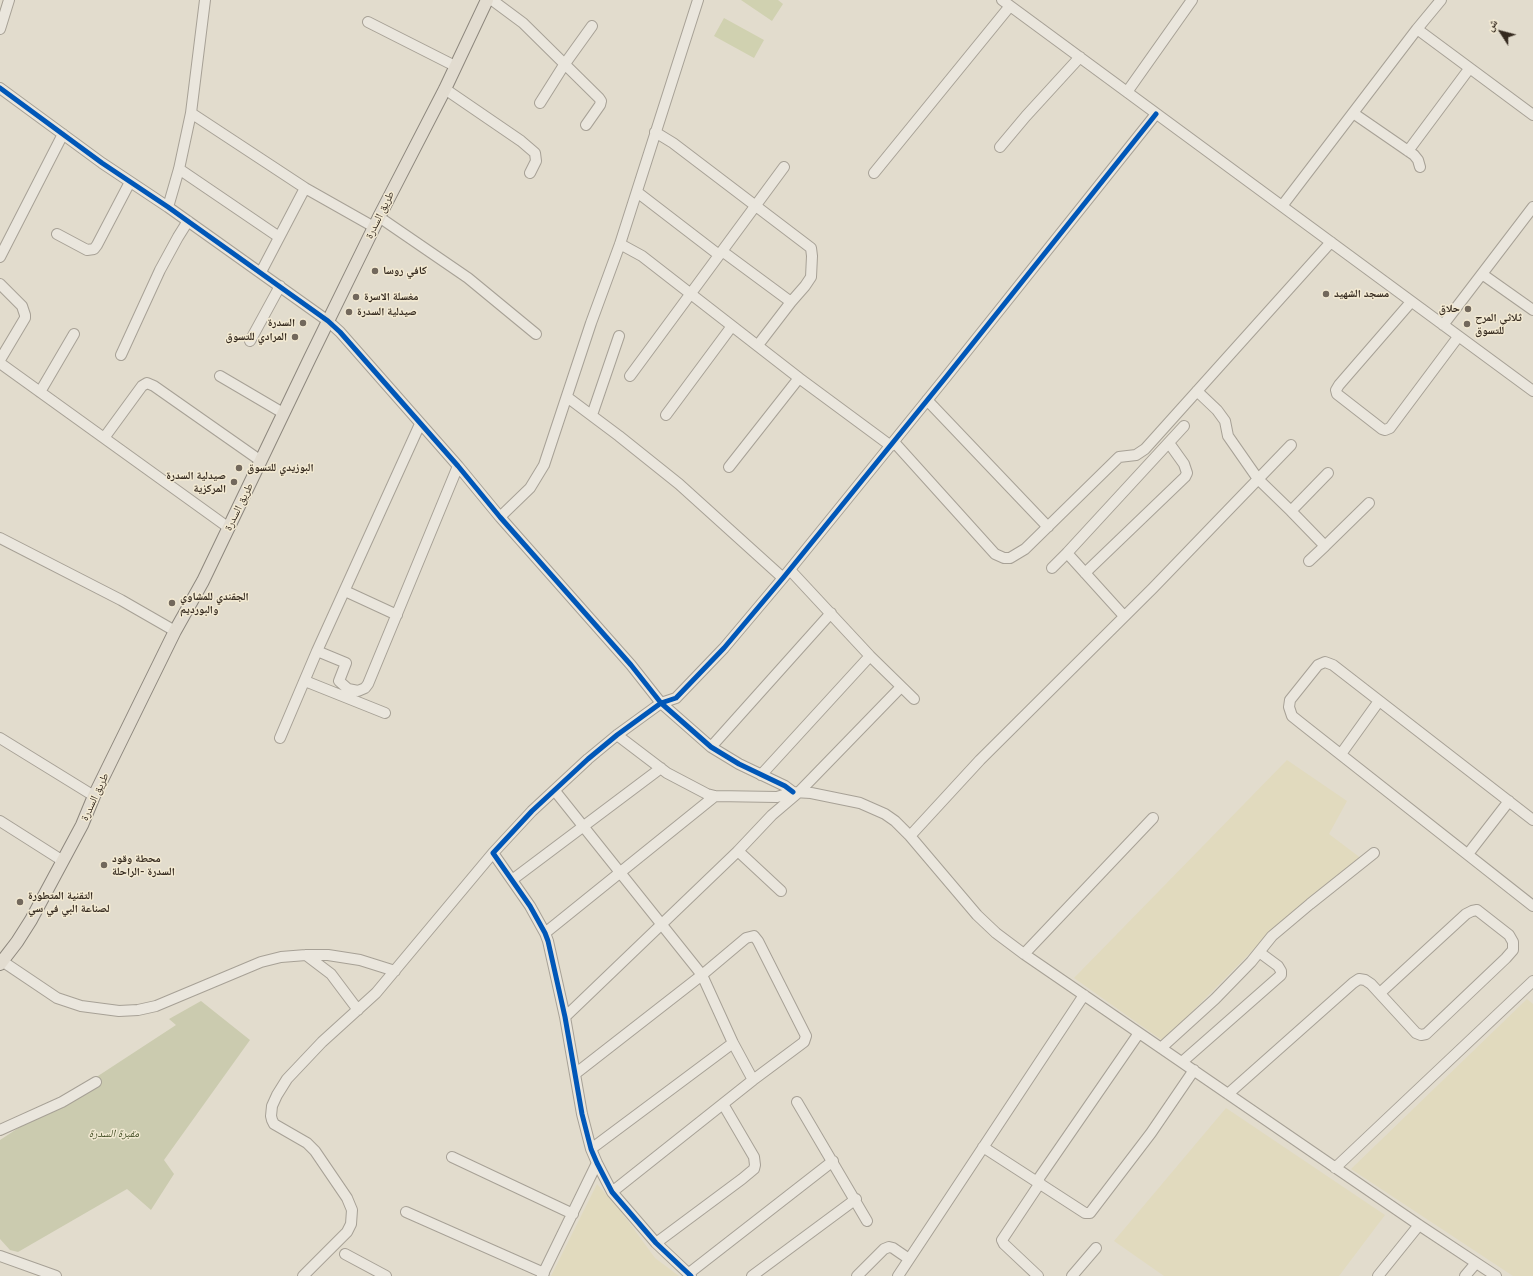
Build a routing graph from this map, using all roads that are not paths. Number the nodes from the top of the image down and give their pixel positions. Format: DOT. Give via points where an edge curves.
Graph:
graph roads {
  1 [pos="9,0"];
  2 [pos="205,0"];
  3 [pos="487,0"];
  4 [pos="492,0"];
  5 [pos="698,0"];
  6 [pos="1192,0"];
  7 [pos="1441,0"];
  8 [pos="1006,3"];
  9 [pos="368,22"];
  10 [pos="592,26"];
  11 [pos="0,29"];
  12 [pos="1417,29"];
  13 [pos="1080,57"];
  14 [pos="564,65"];
  15 [pos="455,66"];
  16 [pos="1469,68"];
  17 [pos="0,88"];
  18 [pos="445,89"];
  19 [pos="1127,92"];
  20 [pos="540,103"];
  21 [pos="191,113"];
  22 [pos="1353,113"];
  23 [pos="1156,114"];
  24 [pos="1533,115"];
  25 [pos="586,125"];
  26 [pos="655,132"];
  27 [pos="63,134"];
  28 [pos="1000,147"];
  29 [pos="1408,151"];
  30 [pos="784,167"];
  31 [pos="1420,167"];
  32 [pos="179,169"];
  33 [pos="530,173"];
  34 [pos="874,173"];
  35 [pos="130,182"];
  36 [pos="305,188"];
  37 [pos="637,192"];
  38 [pos="755,206"];
  39 [pos="1282,206"];
  40 [pos="168,207"];
  41 [pos="1533,207"];
  42 [pos="188,221"];
  43 [pos="376,222"];
  44 [pos="57,234"];
  45 [pos="279,237"];
  46 [pos="1331,242"];
  47 [pos="620,244"];
  48 [pos="721,253"];
  49 [pos="0,257"];
  50 [pos="261,272"];
  51 [pos="1482,274"];
  52 [pos="0,284"];
  53 [pos="280,286"];
  54 [pos="690,294"];
  55 [pos="791,302"];
  56 [pos="1411,302"];
  57 [pos="1533,310"];
  58 [pos="328,321"];
  59 [pos="1443,325"];
  60 [pos="732,326"];
  61 [pos="74,334"];
  62 [pos="536,334"];
  63 [pos="619,336"];
  64 [pos="1458,337"];
  65 [pos="250,341"];
  66 [pos="758,345"];
  67 [pos="121,355"];
  68 [pos="0,362"];
  69 [pos="220,376"];
  70 [pos="630,376"];
  71 [pos="799,378"];
  72 [pos="1197,391"];
  73 [pos="1533,391"];
  74 [pos="40,392"];
  75 [pos="567,397"];
  76 [pos="928,400"];
  77 [pos="283,413"];
  78 [pos="592,415"];
  79 [pos="666,415"];
  80 [pos="420,424"];
  81 [pos="1184,426"];
  82 [pos="104,438"];
  83 [pos="1169,442"];
  84 [pos="892,444"];
  85 [pos="1291,445"];
  86 [pos="261,461"];
  87 [pos="458,466"];
  88 [pos="729,467"];
  89 [pos="1328,473"];
  90 [pos="1258,479"];
  91 [pos="1369,504"];
  92 [pos="1291,511"];
  93 [pos="500,517"];
  94 [pos="1048,526"];
  95 [pos="229,528"];
  96 [pos="0,538"];
  97 [pos="1325,546"];
  98 [pos="1067,553"];
  99 [pos="1309,561"];
  100 [pos="1052,568"];
  101 [pos="790,570"];
  102 [pos="1085,573"];
  103 [pos="783,578"];
  104 [pos="345,591"];
  105 [pos="831,613"];
  106 [pos="397,615"];
  107 [pos="1124,616"];
  108 [pos="175,631"];
  109 [pos="317,651"];
  110 [pos="870,656"];
  111 [pos="305,681"];
  112 [pos="901,688"];
  113 [pos="914,699"];
  114 [pos="1379,701"];
  115 [pos="661,702"];
  116 [pos="385,713"];
  117 [pos="617,735"];
  118 [pos="0,738"];
  119 [pos="280,738"];
  120 [pos="711,747"];
  121 [pos="1341,754"];
  122 [pos="661,768"];
  123 [pos="761,775"];
  124 [pos="555,791"];
  125 [pos="796,792"];
  126 [pos="94,796"];
  127 [pos="715,796"];
  128 [pos="1509,800"];
  129 [pos="1153,818"];
  130 [pos="1533,820"];
  131 [pos="0,821"];
  132 [pos="583,826"];
  133 [pos="910,836"];
  134 [pos="738,851"];
  135 [pos="493,853"];
  136 [pos="1374,853"];
  137 [pos="1468,854"];
  138 [pos="64,861"];
  139 [pos="621,873"];
  140 [pos="512,880"];
  141 [pos="782,891"];
  142 [pos="1533,906"];
  143 [pos="660,924"];
  144 [pos="545,933"];
  145 [pos="1259,952"];
  146 [pos="1024,954"];
  147 [pos="306,955"];
  148 [pos="1,963"];
  149 [pos="395,971"];
  150 [pos="702,975"];
  151 [pos="1533,981"];
  152 [pos="1380,993"];
  153 [pos="1084,996"];
  154 [pos="358,1010"];
  155 [pos="565,1017"];
  156 [pos="1138,1032"];
  157 [pos="733,1043"];
  158 [pos="1161,1048"];
  159 [pos="1182,1062"];
  160 [pos="1194,1070"];
  161 [pos="575,1074"];
  162 [pos="752,1080"];
  163 [pos="96,1082"];
  164 [pos="1228,1094"];
  165 [pos="797,1102"];
  166 [pos="722,1104"];
  167 [pos="0,1130"];
  168 [pos="982,1147"];
  169 [pos="591,1149"];
  170 [pos="452,1157"];
  171 [pos="833,1161"];
  172 [pos="597,1163"];
  173 [pos="1335,1168"];
  174 [pos="1039,1182"];
  175 [pos="612,1192"];
  176 [pos="856,1199"];
  177 [pos="406,1212"];
  178 [pos="573,1214"];
  179 [pos="867,1221"];
  180 [pos="1418,1225"];
  181 [pos="656,1243"];
  182 [pos="1096,1248"];
  183 [pos="345,1254"];
  184 [pos="0,1256"];
  185 [pos="909,1259"];
  186 [pos="1476,1263"];
  187 [pos="543,1274"];
  188 [pos="689,1275"];
  189 [pos="56,1276"];
  190 [pos="303,1276"];
  191 [pos="386,1276"];
  192 [pos="752,1276"];
  193 [pos="857,1276"];
  194 [pos="898,1276"];
  195 [pos="1038,1276"];
  196 [pos="1072,1276"];
  197 [pos="1378,1276"];
  198 [pos="1465,1276"];
  199 [pos="1496,1276"];
  1 -- 11 [label="street"];
  2 -- 21 [label="street"];
  3 -- 15 [label="main road, طريق السدرة"];
  4 -- 14 [label="street" via="523,23"];
  5 -- 26 [label="street"];
  6 -- 19 [label="street"];
  7 -- 12 [label="street"];
  8 -- 13 [label="street"];
  8 -- 34 [label="street"];
  9 -- 15 [label="street"];
  10 -- 14 [label="street"];
  12 -- 16 [label="street"];
  12 -- 22 [label="street"];
  13 -- 19 [label="street"];
  13 -- 28 [label="street"];
  14 -- 20 [label="street"];
  14 -- 25 [label="street" via="601,101"];
  15 -- 18 [label="main road, طريق السدرة"];
  16 -- 24 [label="street"];
  16 -- 29 [label="street"];
  17 -- 27 [label="street"];
  18 -- 33 [label="street" via="535,152 536,162"];
  18 -- 43 [label="main road, طريق السدرة"];
  19 -- 23 [label="street"];
  21 -- 32 [label="street"];
  21 -- 36 [label="street"];
  22 -- 29 [label="street"];
  22 -- 39 [label="street"];
  23 -- 39 [label="street"];
  23 -- 76 [label="street"];
  26 -- 37 [label="street"];
  26 -- 38 [label="street"];
  27 -- 35 [label="street"];
  27 -- 49 [label="street"];
  29 -- 31 [label="street" via="1418,160"];
  30 -- 38 [label="street"];
  32 -- 40 [label="street"];
  32 -- 45 [label="street"];
  35 -- 40 [label="street"];
  35 -- 44 [label="street" via="94,249 87,250"];
  36 -- 43 [label="street"];
  36 -- 45 [label="street"];
  37 -- 47 [label="street"];
  37 -- 48 [label="street"];
  38 -- 48 [label="street"];
  38 -- 55 [label="street" via="811,248 810,277 806,286"];
  39 -- 46 [label="street"];
  40 -- 42 [label="street"];
  41 -- 51 [label="street"];
  42 -- 50 [label="street"];
  42 -- 67 [label="street" via="160,270"];
  43 -- 58 [label="main road, طريق السدرة"];
  43 -- 62 [label="street" via="468,278"];
  45 -- 50 [label="street"];
  46 -- 56 [label="street"];
  46 -- 72 [label="street"];
  47 -- 54 [label="street" via="642,256"];
  47 -- 75 [label="street"];
  48 -- 54 [label="street"];
  48 -- 55 [label="street"];
  50 -- 53 [label="street"];
  51 -- 57 [label="street"];
  51 -- 59 [label="street"];
  52 -- 68 [label="street" via="22,306 25,318"];
  53 -- 58 [label="street"];
  53 -- 65 [label="street"];
  54 -- 60 [label="street"];
  54 -- 70 [label="street"];
  55 -- 66 [label="street"];
  56 -- 59 [label="street"];
  56 -- 64 [label="street" via="1336,390 1337,394 1382,429 1390,428"];
  58 -- 77 [label="main road, طريق السدرة"];
  58 -- 80 [label="street"];
  59 -- 64 [label="street"];
  60 -- 66 [label="street"];
  60 -- 79 [label="street"];
  61 -- 74 [label="street"];
  63 -- 78 [label="street"];
  64 -- 73 [label="street"];
  66 -- 71 [label="street"];
  68 -- 74 [label="street"];
  69 -- 77 [label="street"];
  71 -- 84 [label="street"];
  71 -- 88 [label="street"];
  72 -- 90 [label="street" via="1225,421 1228,436"];
  72 -- 94 [label="street" via="1145,449 1136,455 1119,457"];
  74 -- 82 [label="street"];
  75 -- 78 [label="street"];
  75 -- 93 [label="street" via="538,477"];
  76 -- 84 [label="street"];
  76 -- 94 [label="street"];
  77 -- 86 [label="main road, طريق السدرة"];
  78 -- 103 [label="street" via="679,484"];
  80 -- 87 [label="street"];
  80 -- 104 [label="street"];
  81 -- 83 [label="street"];
  82 -- 86 [label="street" via="142,386 149,383"];
  82 -- 95 [label="street"];
  83 -- 98 [label="street"];
  83 -- 102 [label="street" via="1184,464 1187,473 1185,477"];
  84 -- 94 [label="street" via="995,554 1004,558 1016,555"];
  84 -- 101 [label="street"];
  85 -- 90 [label="street"];
  86 -- 95 [label="main road, طريق السدرة"];
  87 -- 93 [label="street"];
  87 -- 106 [label="street"];
  89 -- 92 [label="street"];
  90 -- 92 [label="street"];
  90 -- 107 [label="street"];
  91 -- 97 [label="street"];
  92 -- 97 [label="street"];
  93 -- 115 [label="street"];
  95 -- 108 [label="main road, طريق السدرة"];
  96 -- 108 [label="street" via="121,600"];
  97 -- 99 [label="street"];
  98 -- 100 [label="street"];
  98 -- 102 [label="street"];
  101 -- 103 [label="street"];
  101 -- 105 [label="street"];
  102 -- 107 [label="street"];
  103 -- 115 [label="street" via="687,688 676,698"];
  104 -- 106 [label="street"];
  104 -- 109 [label="street"];
  105 -- 110 [label="street"];
  105 -- 120 [label="street"];
  106 -- 109 [label="street" via="368,684 362,690 354,691 339,681 346,663"];
  107 -- 133 [label="street" via="980,760"];
  108 -- 126 [label="main road, طريق السدرة"];
  109 -- 111 [label="street"];
  110 -- 112 [label="street"];
  110 -- 123 [label="street"];
  111 -- 116 [label="street"];
  111 -- 119 [label="street"];
  112 -- 113 [label="street"];
  112 -- 125 [label="street"];
  114 -- 121 [label="street"];
  114 -- 121 [label="street" via="1325,662 1318,665 1290,700 1292,716"];
  114 -- 128 [label="street"];
  115 -- 117 [label="street"];
  115 -- 120 [label="street"];
  117 -- 122 [label="street"];
  117 -- 124 [label="street"];
  118 -- 126 [label="street"];
  120 -- 123 [label="street"];
  121 -- 137 [label="street"];
  122 -- 127 [label="street" via="686,784"];
  122 -- 132 [label="street"];
  123 -- 125 [label="street"];
  124 -- 132 [label="street"];
  124 -- 135 [label="street" via="532,811"];
  125 -- 127 [label="street" via="777,797"];
  125 -- 133 [label="street" via="860,802 885,814"];
  125 -- 134 [label="street"];
  126 -- 138 [label="main road, طريق السدرة"];
  127 -- 139 [label="street"];
  128 -- 130 [label="street"];
  128 -- 137 [label="street"];
  129 -- 146 [label="street"];
  131 -- 138 [label="street"];
  132 -- 139 [label="street"];
  132 -- 140 [label="street"];
  133 -- 146 [label="street" via="977,915"];
  134 -- 141 [label="street"];
  134 -- 143 [label="street"];
  135 -- 140 [label="street"];
  135 -- 149 [label="street"];
  136 -- 145 [label="street" via="1278,931"];
  137 -- 142 [label="street"];
  138 -- 148 [label="main road, طريق السدرة" via="31,920"];
  139 -- 143 [label="street"];
  139 -- 144 [label="street"];
  140 -- 144 [label="street"];
  143 -- 150 [label="street"];
  143 -- 155 [label="street"];
  144 -- 155 [label="street"];
  145 -- 158 [label="street" via="1215,999"];
  145 -- 159 [label="street" via="1278,966 1280,976"];
  146 -- 153 [label="street"];
  147 -- 148 [label="street" via="261,962 156,1006 119,1011 81,1006 57,998"];
  147 -- 149 [label="street" via="328,955 360,960"];
  147 -- 154 [label="street" via="331,974"];
  149 -- 154 [label="street"];
  150 -- 157 [label="street"];
  150 -- 161 [label="street"];
  150 -- 162 [label="street" via="746,938 755,936 806,1036 804,1042"];
  151 -- 173 [label="street"];
  152 -- 152 [label="street" via="1472,911 1477,910 1509,935 1513,942 1513,950 1506,958 1426,1034 1416,1033"];
  152 -- 164 [label="street" via="1365,980 1353,983"];
  153 -- 156 [label="street"];
  153 -- 168 [label="street"];
  154 -- 190 [label="street" via="322,1042 287,1079 272,1106 271,1116 274,1124 307,1142 347,1198 352,1210 351,1224 347,1232"];
  155 -- 161 [label="street"];
  156 -- 158 [label="street"];
  156 -- 174 [label="street"];
  157 -- 162 [label="street"];
  157 -- 169 [label="street"];
  158 -- 159 [label="street"];
  159 -- 160 [label="street"];
  160 -- 164 [label="street"];
  160 -- 174 [label="street" via="1151,1133 1090,1213"];
  161 -- 169 [label="street"];
  162 -- 166 [label="street"];
  163 -- 167 [label="street" via="62,1102"];
  164 -- 173 [label="street"];
  165 -- 171 [label="street"];
  166 -- 175 [label="street"];
  166 -- 181 [label="street" via="754,1157 754,1169"];
  168 -- 174 [label="street"];
  168 -- 185 [label="street"];
  169 -- 172 [label="street"];
  170 -- 178 [label="street"];
  171 -- 176 [label="street"];
  171 -- 188 [label="street"];
  172 -- 175 [label="street"];
  172 -- 178 [label="street"];
  173 -- 180 [label="street"];
  174 -- 195 [label="street" via="1002,1240"];
  175 -- 181 [label="street"];
  176 -- 179 [label="street"];
  176 -- 192 [label="street"];
  177 -- 187 [label="street"];
  178 -- 187 [label="street"];
  180 -- 186 [label="street"];
  180 -- 197 [label="street"];
  181 -- 188 [label="street"];
  182 -- 196 [label="street"];
  183 -- 191 [label="street"];
  184 -- 189 [label="street"];
  185 -- 193 [label="street" via="889,1247"];
  185 -- 194 [label="street"];
  186 -- 198 [label="street"];
  186 -- 199 [label="street"];
}
